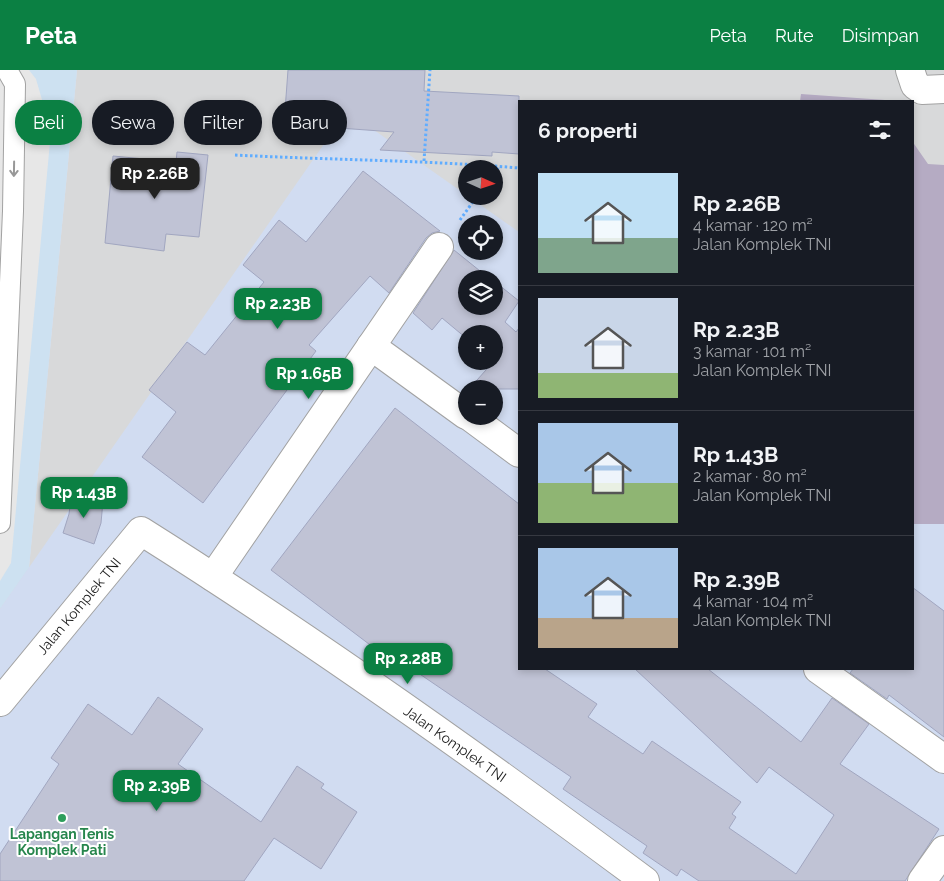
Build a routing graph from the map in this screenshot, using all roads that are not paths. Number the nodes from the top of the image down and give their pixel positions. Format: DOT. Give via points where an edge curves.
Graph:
graph roads {
  1 [pos="910,70"];
  2 [pos="11,77"];
  3 [pos="944,88"];
  4 [pos="0,102"];
  5 [pos="439,247"];
  6 [pos="371,346"];
  7 [pos="458,409"];
  8 [pos="481,425"];
  9 [pos="518,451"];
  10 [pos="0,523"];
  11 [pos="213,577"];
  12 [pos="819,670"];
  13 [pos="0,702"];
  14 [pos="944,759"];
  15 [pos="944,850"];
  16 [pos="645,881"];
  17 [pos="922,881"];
  1 -- 3 [label="street" via="915,85 922,90"];
  2 -- 4 [label="lane"];
  2 -- 10 [label="lane, one-way" via="14,211"];
  5 -- 6 [label="street"];
  6 -- 7 [label="street"];
  6 -- 11 [label="street"];
  8 -- 9 [label="street"];
  11 -- 13 [label="street, Jalan Komplek TNI" via="141,531"];
  11 -- 16 [label="street, Jalan Komplek TNI" via="540,803"];
  12 -- 14 [label="street"];
  15 -- 17 [label="street"];
}
